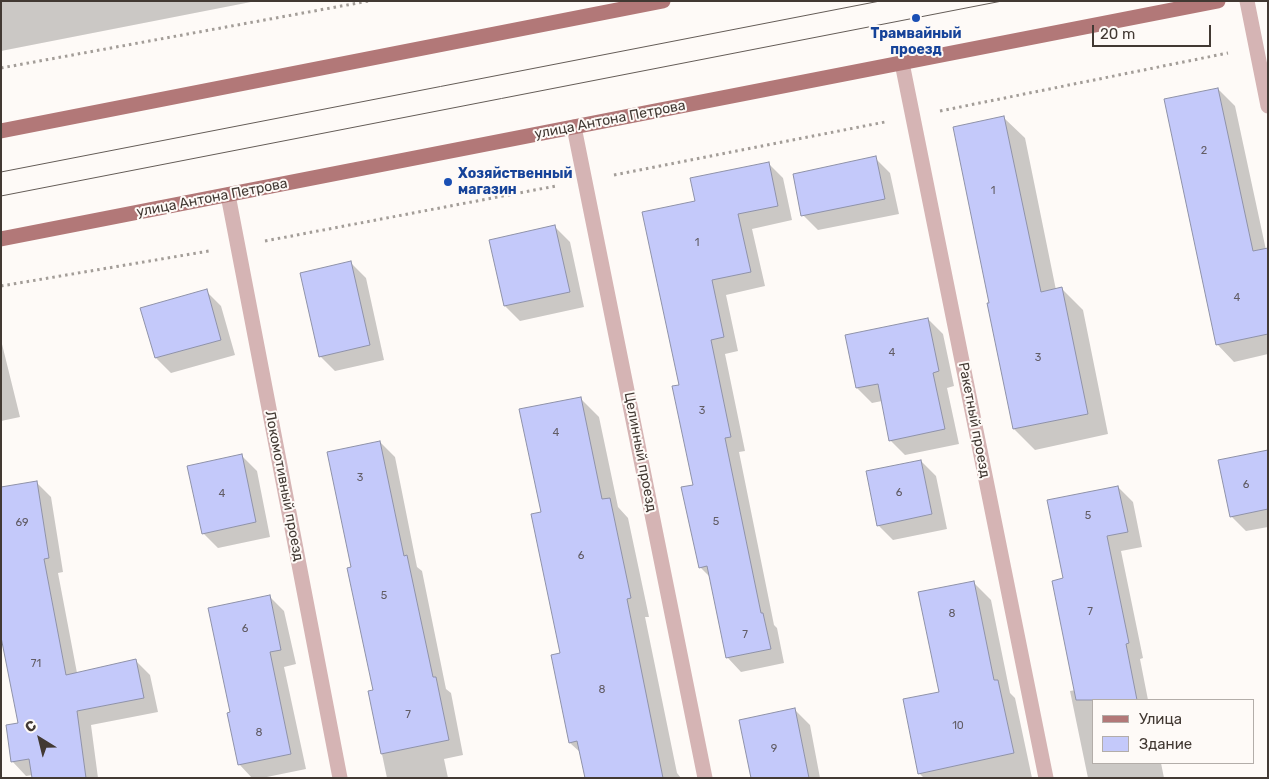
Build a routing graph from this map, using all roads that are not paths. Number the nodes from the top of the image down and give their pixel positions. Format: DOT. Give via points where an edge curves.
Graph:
graph roads {
  1 [pos="663,1"];
  2 [pos="1218,1"];
  3 [pos="1246,1"];
  4 [pos="902,63"];
  5 [pos="1268,106"];
  6 [pos="574,127"];
  7 [pos="1,131"];
  8 [pos="228,195"];
  9 [pos="1,239"];
  10 [pos="340,778"];
  11 [pos="705,778"];
  12 [pos="1046,778"];
  1 -- 7 [label="main road"];
  2 -- 4 [label="main road, улица Антона Петрова"];
  3 -- 5 [label="street"];
  4 -- 6 [label="main road, улица Антона Петрова"];
  4 -- 12 [label="street, Ракетный проезд"];
  6 -- 8 [label="main road, улица Антона Петрова"];
  6 -- 11 [label="street, Целинный проезд"];
  8 -- 9 [label="main road, улица Антона Петрова"];
  8 -- 10 [label="street, Локомотивный проезд"];
}
